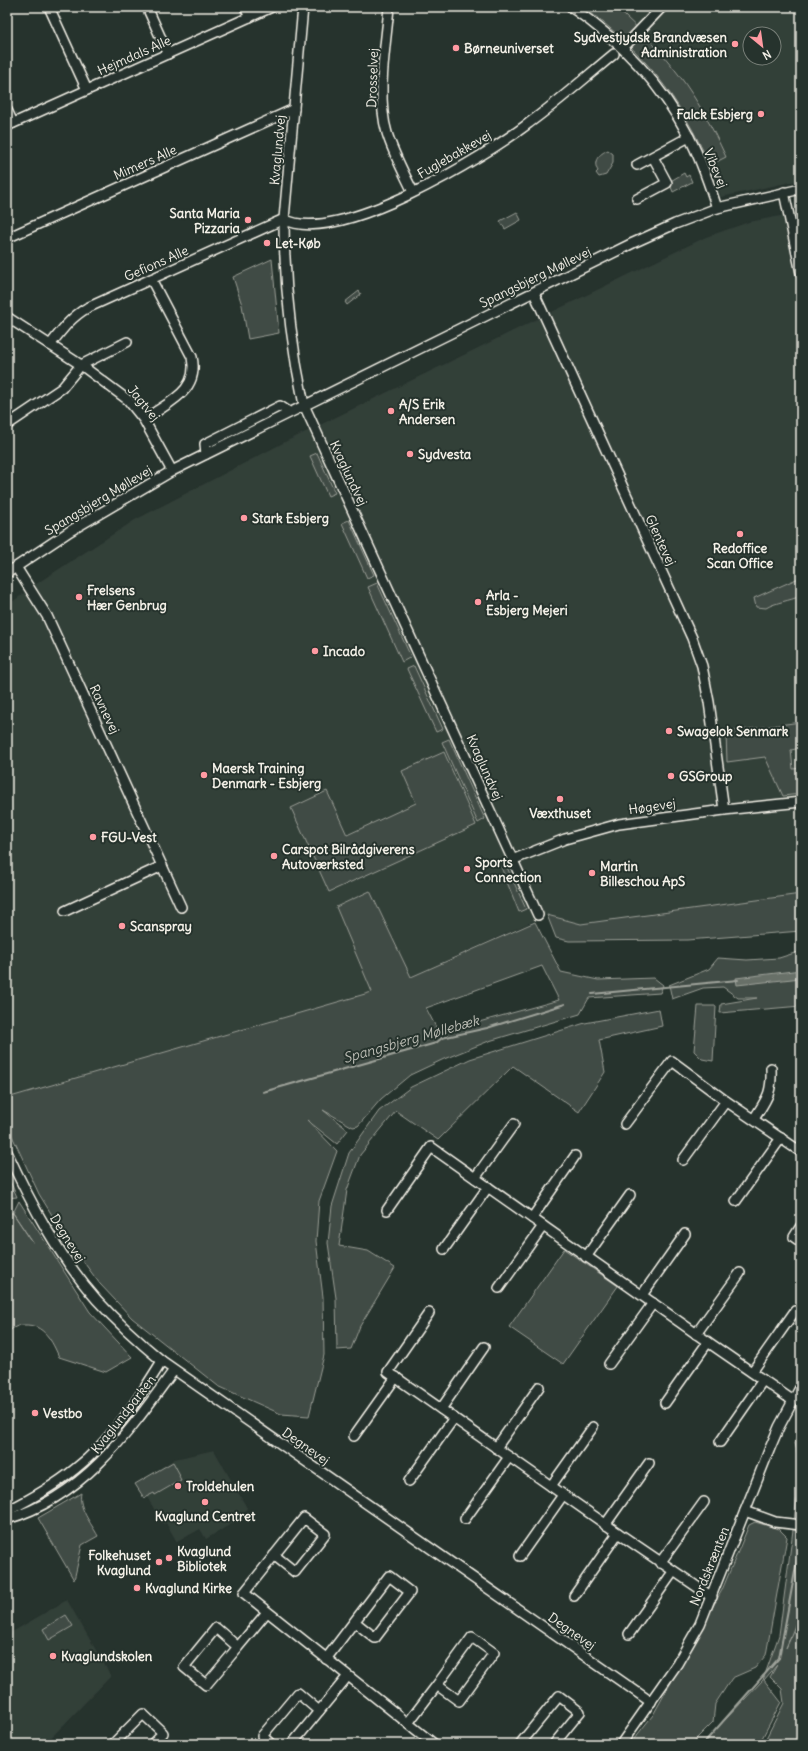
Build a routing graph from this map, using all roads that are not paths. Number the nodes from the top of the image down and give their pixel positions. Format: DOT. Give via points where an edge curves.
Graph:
graph roads {
  1 [pos="49,7"];
  2 [pos="147,7"];
  3 [pos="245,7"];
  4 [pos="272,7"];
  5 [pos="303,7"];
  6 [pos="389,7"];
  7 [pos="571,7"];
  8 [pos="662,7"];
  9 [pos="250,17"];
  10 [pos="624,48"];
  11 [pos="168,54"];
  12 [pos="614,54"];
  13 [pos="87,90"];
  14 [pos="294,109"];
  15 [pos="7,110"];
  16 [pos="10,125"];
  17 [pos="689,137"];
  18 [pos="653,156"];
  19 [pos="637,165"];
  20 [pos="801,189"];
  21 [pos="413,192"];
  22 [pos="784,192"];
  23 [pos="637,199"];
  24 [pos="718,208"];
  25 [pos="284,219"];
  26 [pos="7,238"];
  27 [pos="801,273"];
  28 [pos="151,279"];
  29 [pos="534,293"];
  30 [pos="7,317"];
  31 [pos="127,342"];
  32 [pos="50,345"];
  33 [pos="81,365"];
  34 [pos="304,405"];
  35 [pos="151,415"];
  36 [pos="8,423"];
  37 [pos="172,471"];
  38 [pos="16,567"];
  39 [pos="7,573"];
  40 [pos="801,802"];
  41 [pos="724,810"];
  42 [pos="512,860"];
  43 [pos="162,866"];
  44 [pos="181,906"];
  45 [pos="65,911"];
  46 [pos="538,915"];
  47 [pos="771,1068"];
  48 [pos="726,1101"];
  49 [pos="754,1119"];
  50 [pos="514,1124"];
  51 [pos="625,1124"];
  52 [pos="781,1138"];
  53 [pos="7,1152"];
  54 [pos="801,1152"];
  55 [pos="575,1156"];
  56 [pos="683,1160"];
  57 [pos="475,1178"];
  58 [pos="488,1187"];
  59 [pos="630,1195"];
  60 [pos="736,1201"];
  61 [pos="387,1210"];
  62 [pos="532,1218"];
  63 [pos="543,1226"];
  64 [pos="801,1226"];
  65 [pos="685,1234"];
  66 [pos="801,1242"];
  67 [pos="444,1249"];
  68 [pos="586,1257"];
  69 [pos="740,1273"];
  70 [pos="499,1288"];
  71 [pos="642,1295"];
  72 [pos="653,1303"];
  73 [pos="795,1311"];
  74 [pos="429,1313"];
  75 [pos="696,1334"];
  76 [pos="708,1342"];
  77 [pos="484,1347"];
  78 [pos="162,1361"];
  79 [pos="609,1364"];
  80 [pos="174,1370"];
  81 [pos="752,1372"];
  82 [pos="396,1377"];
  83 [pos="763,1380"];
  84 [pos="801,1386"];
  85 [pos="539,1387"];
  86 [pos="792,1400"];
  87 [pos="665,1403"];
  88 [pos="441,1409"];
  89 [pos="454,1418"];
  90 [pos="593,1427"];
  91 [pos="354,1436"];
  92 [pos="720,1442"];
  93 [pos="496,1448"];
  94 [pos="509,1457"];
  95 [pos="649,1463"];
  96 [pos="409,1481"];
  97 [pos="551,1486"];
  98 [pos="563,1495"];
  99 [pos="704,1502"];
  100 [pos="7,1511"];
  101 [pos="745,1511"];
  102 [pos="7,1519"];
  103 [pos="465,1519"];
  104 [pos="605,1525"];
  105 [pos="801,1525"];
  106 [pos="618,1534"];
  107 [pos="274,1556"];
  108 [pos="520,1556"];
  109 [pos="660,1563"];
  110 [pos="673,1572"];
  111 [pos="574,1596"];
  112 [pos="712,1597"];
  113 [pos="267,1612"];
  114 [pos="355,1622"];
  115 [pos="630,1634"];
  116 [pos="238,1646"];
  117 [pos="326,1659"];
  118 [pos="348,1676"];
  119 [pos="437,1684"];
  120 [pos="651,1702"];
  121 [pos="319,1711"];
  122 [pos="408,1723"];
  123 [pos="429,1742"];
  124 [pos="113,1744"];
  125 [pos="152,1744"];
  126 [pos="271,1744"];
  127 [pos="292,1744"];
  128 [pos="520,1744"];
  129 [pos="554,1744"];
  130 [pos="621,1744"];
  1 -- 13 [label="street"];
  2 -- 11 [label="street"];
  3 -- 9 [label="street"];
  4 -- 9 [label="street, Hejmdals Alle"];
  5 -- 14 [label="street, Kvaglundvej"];
  6 -- 21 [label="street, Drosselvej" via="382,100 384,120 392,148"];
  7 -- 10 [label="street, Vibevej"];
  8 -- 10 [label="street"];
  9 -- 11 [label="street, Hejmdals Alle"];
  10 -- 17 [label="street, Vibevej" via="661,91"];
  11 -- 13 [label="street, Hejmdals Alle"];
  12 -- 21 [label="street, Fuglebakkevej" via="529,123 459,168"];
  13 -- 16 [label="street, Hejmdals Alle"];
  14 -- 25 [label="street, Kvaglundvej"];
  14 -- 26 [label="street, Mimers Alle"];
  15 -- 16 [label="street"];
  17 -- 18 [label="street, Vibevej"];
  17 -- 24 [label="street, Vibevej"];
  18 -- 19 [label="street, Vibevej"];
  18 -- 23 [label="street" via="667,183"];
  20 -- 22 [label="street, Spangsbjerg Møllevej"];
  21 -- 25 [label="street, Fuglebakkevej" via="354,216 325,224 292,224"];
  22 -- 24 [label="street, Spangsbjerg Møllevej"];
  22 -- 27 [label="street"];
  24 -- 29 [label="street, Spangsbjerg Møllevej" via="633,243"];
  25 -- 28 [label="street, Gefions Alle"];
  25 -- 34 [label="street, Kvaglundvej" via="290,320"];
  28 -- 32 [label="street, Gefions Alle" via="77,314"];
  28 -- 35 [label="street" via="192,357 194,370 186,390"];
  29 -- 34 [label="street, Spangsbjerg Møllevej"];
  29 -- 41 [label="street, Glentevej" via="692,638 702,666 709,702"];
  30 -- 32 [label="street, Jagtvej"];
  31 -- 33 [label="street"];
  32 -- 33 [label="street, Jagtvej"];
  33 -- 36 [label="street" via="62,388"];
  33 -- 37 [label="street, Jagtvej" via="128,400 144,420"];
  34 -- 37 [label="street, Spangsbjerg Møllevej" via="289,412 280,406 204,444 206,454"];
  34 -- 42 [label="street, Kvaglundvej"];
  37 -- 38 [label="street, Spangsbjerg Møllevej" via="102,511"];
  38 -- 39 [label="street, Spangsbjerg Møllevej"];
  38 -- 43 [label="street, Ravnevej" via="47,616"];
  40 -- 41 [label="street, Høgevej"];
  41 -- 42 [label="street, Høgevej" via="619,824 565,839"];
  42 -- 46 [label="street, Kvaglundvej"];
  43 -- 44 [label="street, Ravnevej"];
  43 -- 45 [label="street"];
  47 -- 49 [label="street" via="772,1085 769,1097"];
  48 -- 49 [label="street"];
  48 -- 51 [label="street" via="672,1062"];
  48 -- 56 [label="street"];
  49 -- 52 [label="street"];
  50 -- 57 [label="street"];
  52 -- 54 [label="street"];
  52 -- 60 [label="street"];
  53 -- 78 [label="street, Degnevej" via="28,1197 77,1275 124,1328"];
  55 -- 62 [label="street"];
  57 -- 58 [label="street"];
  57 -- 61 [label="street" via="432,1147"];
  58 -- 62 [label="street"];
  58 -- 67 [label="street"];
  59 -- 68 [label="street"];
  62 -- 63 [label="street"];
  63 -- 68 [label="street"];
  63 -- 70 [label="street"];
  64 -- 66 [label="street" via="794,1237"];
  65 -- 71 [label="street"];
  68 -- 71 [label="street"];
  69 -- 75 [label="street"];
  71 -- 72 [label="street"];
  72 -- 75 [label="street"];
  72 -- 79 [label="street"];
  73 -- 81 [label="street"];
  74 -- 82 [label="street" via="388,1372"];
  75 -- 76 [label="street"];
  76 -- 81 [label="street"];
  76 -- 87 [label="street"];
  77 -- 88 [label="street"];
  78 -- 80 [label="street, Degnevej"];
  78 -- 100 [label="street, Kvaglundparken" via="124,1416 93,1453 53,1486"];
  80 -- 102 [label="street, Kvaglundparken" via="129,1431 91,1472 62,1494 24,1514"];
  80 -- 120 [label="street, Degnevej"];
  81 -- 83 [label="street"];
  82 -- 88 [label="street"];
  82 -- 91 [label="street"];
  83 -- 86 [label="street"];
  83 -- 92 [label="street"];
  84 -- 86 [label="street, Nordskrænten"];
  85 -- 93 [label="street"];
  86 -- 101 [label="street, Nordskrænten"];
  88 -- 89 [label="street"];
  89 -- 93 [label="street"];
  89 -- 96 [label="street"];
  90 -- 97 [label="street"];
  93 -- 94 [label="street"];
  94 -- 97 [label="street"];
  94 -- 103 [label="street"];
  95 -- 104 [label="street"];
  97 -- 98 [label="street"];
  98 -- 104 [label="street"];
  98 -- 108 [label="street"];
  99 -- 109 [label="street"];
  101 -- 105 [label="street" via="775,1522"];
  101 -- 112 [label="street, Nordskrænten"];
  104 -- 106 [label="street"];
  106 -- 109 [label="street"];
  106 -- 111 [label="street"];
  107 -- 107 [label="street" via="295,1572 325,1534 304,1518"];
  107 -- 113 [label="street" via="244,1593"];
  109 -- 110 [label="street"];
  110 -- 112 [label="street"];
  110 -- 115 [label="street"];
  112 -- 120 [label="street, Nordskrænten" via="685,1651"];
  113 -- 116 [label="street"];
  113 -- 117 [label="street"];
  114 -- 114 [label="street" via="376,1638 410,1592 389,1576"];
  114 -- 117 [label="street"];
  116 -- 116 [label="street" via="206,1685 184,1667 216,1628"];
  117 -- 118 [label="street"];
  118 -- 121 [label="street"];
  118 -- 122 [label="street"];
  119 -- 119 [label="street" via="472,1636 494,1653 459,1701"];
  119 -- 122 [label="street"];
  120 -- 130 [label="street, Nordskrænten"];
  121 -- 126 [label="street" via="298,1693 262,1736"];
  121 -- 127 [label="street"];
  122 -- 123 [label="street"];
  124 -- 125 [label="street" via="142,1714 163,1733"];
  128 -- 129 [label="street" via="559,1696 580,1712"];
}
